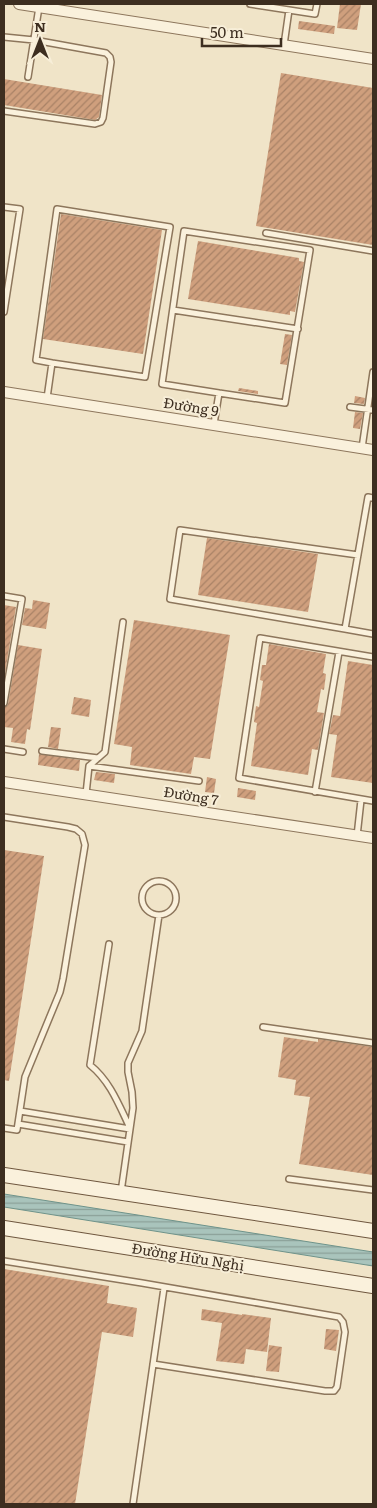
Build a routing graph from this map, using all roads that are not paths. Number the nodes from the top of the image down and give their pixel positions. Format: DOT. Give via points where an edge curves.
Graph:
graph roads {
  1 [pos="19,4"];
  2 [pos="250,4"];
  3 [pos="317,4"];
  4 [pos="39,7"];
  5 [pos="290,10"];
  6 [pos="4,37"];
  7 [pos="34,40"];
  8 [pos="284,45"];
  9 [pos="373,59"];
  10 [pos="28,77"];
  11 [pos="4,111"];
  12 [pos="4,207"];
  13 [pos="266,233"];
  14 [pos="373,251"];
  15 [pos="5,298"];
  16 [pos="173,310"];
  17 [pos="4,312"];
  18 [pos="298,329"];
  19 [pos="52,363"];
  20 [pos="373,372"];
  21 [pos="4,392"];
  22 [pos="219,393"];
  23 [pos="47,398"];
  24 [pos="350,407"];
  25 [pos="370,410"];
  26 [pos="214,424"];
  27 [pos="362,448"];
  28 [pos="373,450"];
  29 [pos="373,498"];
  30 [pos="358,555"];
  31 [pos="4,596"];
  32 [pos="123,622"];
  33 [pos="345,629"];
  34 [pos="373,634"];
  35 [pos="339,652"];
  36 [pos="373,657"];
  37 [pos="4,703"];
  38 [pos="4,749"];
  39 [pos="42,751"];
  40 [pos="23,752"];
  41 [pos="98,758"];
  42 [pos="89,766"];
  43 [pos="199,781"];
  44 [pos="4,782"];
  45 [pos="315,792"];
  46 [pos="86,794"];
  47 [pos="362,800"];
  48 [pos="373,801"];
  49 [pos="4,817"];
  50 [pos="357,836"];
  51 [pos="373,838"];
  52 [pos="159,915"];
  53 [pos="110,944"];
  54 [pos="263,1027"];
  55 [pos="373,1043"];
  56 [pos="20,1111"];
  57 [pos="18,1124"];
  58 [pos="4,1128"];
  59 [pos="130,1129"];
  60 [pos="128,1142"];
  61 [pos="4,1175"];
  62 [pos="289,1179"];
  63 [pos="373,1190"];
  64 [pos="120,1192"];
  65 [pos="4,1228"];
  66 [pos="373,1232"];
  67 [pos="4,1261"];
  68 [pos="373,1286"];
  69 [pos="164,1288"];
  70 [pos="153,1364"];
  71 [pos="133,1504"];
  1 -- 4 [label="street"];
  2 -- 5 [label="lane"];
  3 -- 5 [label="lane" via="315,14"];
  4 -- 7 [label="lane"];
  4 -- 8 [label="street"];
  5 -- 8 [label="lane"];
  6 -- 7 [label="lane"];
  7 -- 10 [label="lane"];
  7 -- 11 [label="lane" via="106,53 110,57 103,118 96,124"];
  8 -- 9 [label="street"];
  12 -- 15 [label="lane" via="20,209"];
  13 -- 14 [label="lane"];
  15 -- 17 [label="lane"];
  16 -- 18 [label="lane"];
  16 -- 18 [label="lane" via="184,231 213,235 310,250"];
  16 -- 22 [label="lane" via="162,384"];
  18 -- 22 [label="lane" via="286,403"];
  19 -- 19 [label="lane" via="144,377 170,227 57,209 36,360"];
  19 -- 23 [label="lane"];
  20 -- 25 [label="lane"];
  21 -- 23 [label="street, Đường 9"];
  22 -- 26 [label="lane"];
  23 -- 26 [label="street, Đường 9"];
  24 -- 25 [label="lane"];
  25 -- 27 [label="lane"];
  26 -- 27 [label="street, Đường 9"];
  27 -- 28 [label="street, Đường 9"];
  29 -- 30 [label="lane" via="368,497"];
  30 -- 33 [label="lane"];
  30 -- 33 [label="lane" via="180,530 170,599"];
  31 -- 37 [label="lane" via="22,599"];
  32 -- 41 [label="lane" via="105,752"];
  33 -- 34 [label="lane"];
  35 -- 36 [label="lane"];
  35 -- 45 [label="lane"];
  35 -- 45 [label="lane" via="260,638 239,778"];
  38 -- 40 [label="lane"];
  39 -- 41 [label="lane"];
  41 -- 42 [label="lane"];
  42 -- 43 [label="lane"];
  42 -- 46 [label="lane"];
  44 -- 46 [label="street, Đường 7"];
  45 -- 47 [label="lane"];
  46 -- 50 [label="street, Đường 7"];
  47 -- 48 [label="lane"];
  47 -- 50 [label="lane"];
  49 -- 56 [label="lane" via="72,828 82,834 85,845 63,979 25,1077"];
  50 -- 51 [label="street, Đường 7"];
  52 -- 52 [label="lane" via="169,912 176,897 172,887 162,882 152,883 142,896 148,911"];
  52 -- 59 [label="lane" via="142,1031 128,1063 133,1108"];
  53 -- 59 [label="lane" via="90,1065 107,1082"];
  54 -- 55 [label="lane"];
  56 -- 57 [label="lane"];
  56 -- 59 [label="lane"];
  57 -- 58 [label="lane" via="17,1130"];
  57 -- 60 [label="lane"];
  59 -- 60 [label="lane"];
  60 -- 64 [label="lane"];
  61 -- 64 [label="main road"];
  62 -- 63 [label="lane"];
  64 -- 66 [label="main road"];
  65 -- 68 [label="main road, Đường Hữu Nghị"];
  67 -- 69 [label="lane"];
  69 -- 70 [label="lane"];
  69 -- 70 [label="lane" via="338,1317 345,1332 334,1391"];
  70 -- 71 [label="lane"];
}
